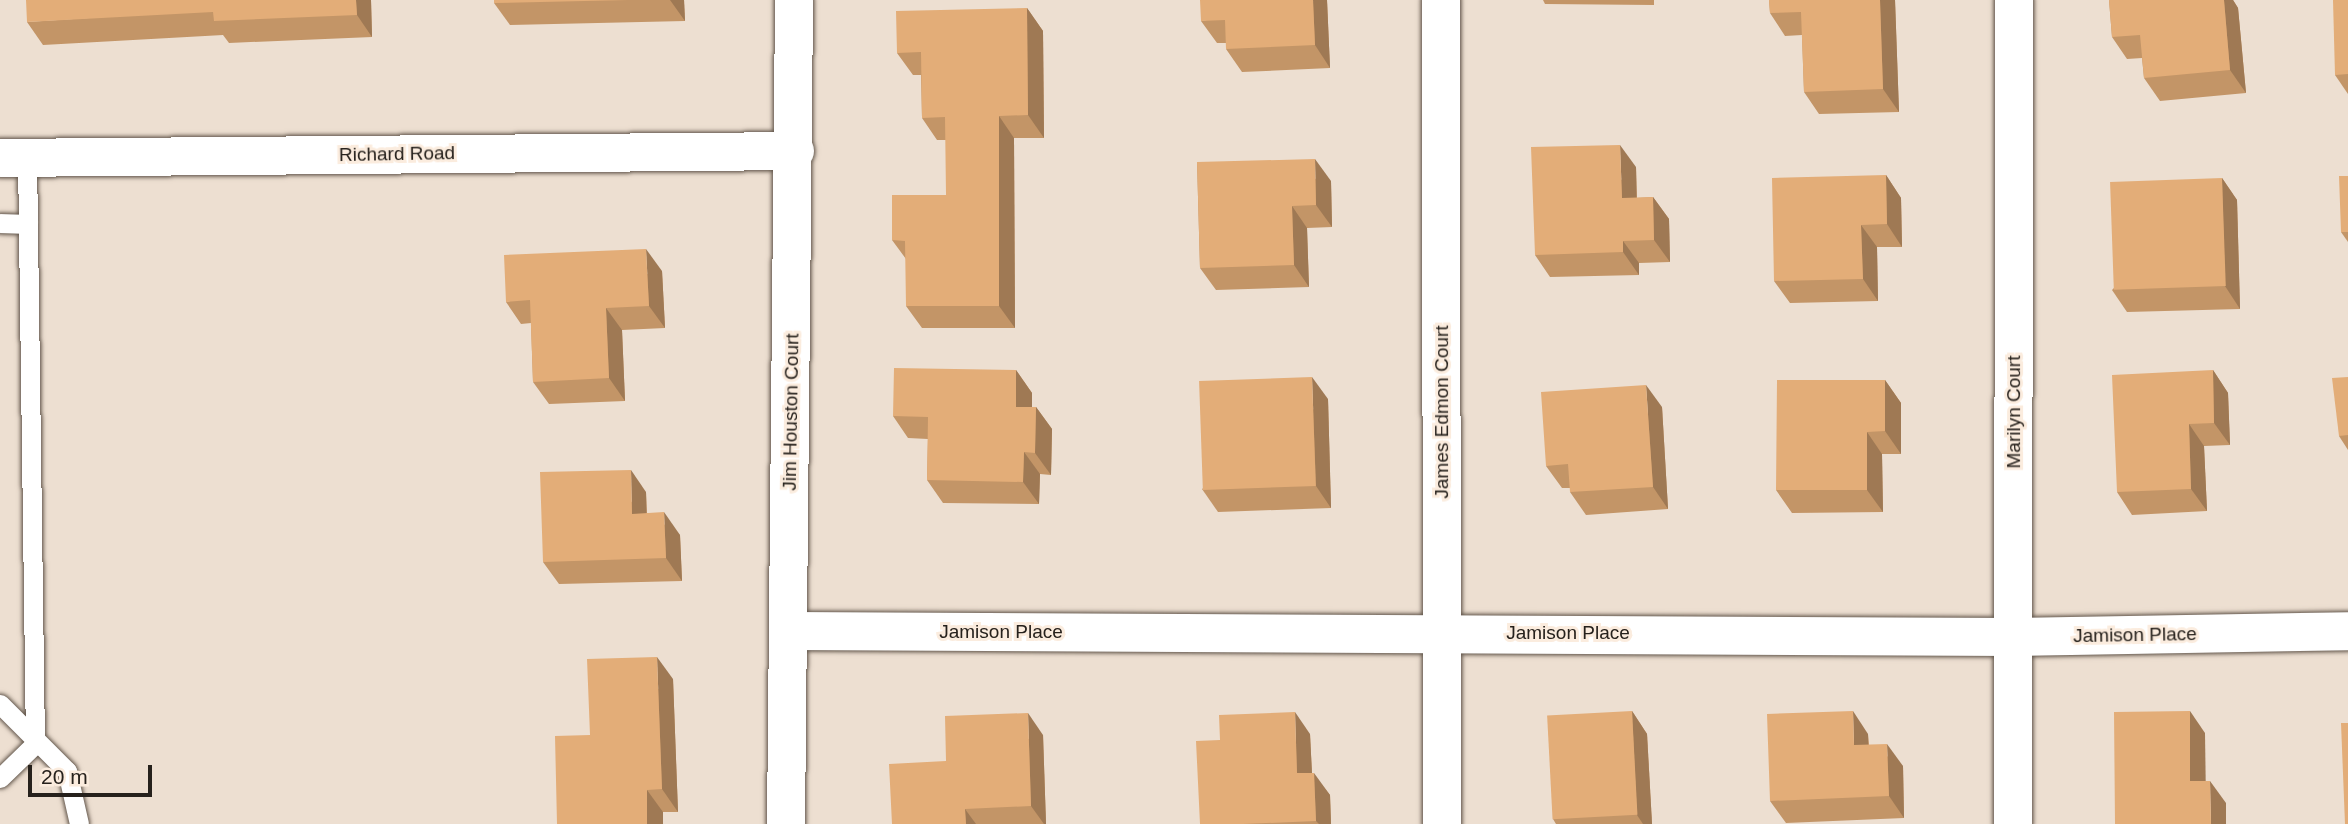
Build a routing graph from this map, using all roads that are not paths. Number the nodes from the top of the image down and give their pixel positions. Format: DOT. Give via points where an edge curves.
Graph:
graph roads {
  1 [pos="794,0"];
  2 [pos="1441,0"];
  3 [pos="2014,0"];
  4 [pos="795,150"];
  5 [pos="13,158"];
  6 [pos="0,223"];
  7 [pos="28,224"];
  8 [pos="2348,631"];
  9 [pos="789,632"];
  10 [pos="1442,632"];
  11 [pos="2013,637"];
  12 [pos="0,705"];
  13 [pos="36,744"];
  14 [pos="0,778"];
  15 [pos="79,824"];
  16 [pos="786,824"];
  17 [pos="1442,824"];
  18 [pos="2013,824"];
  1 -- 4 [label="street, Jim Houston Court"];
  2 -- 10 [label="street, James Edmon Court"];
  3 -- 11 [label="street, Marilyn Court"];
  4 -- 5 [label="street, Richard Road"];
  4 -- 9 [label="street, Jim Houston Court"];
  5 -- 7 [label="lane"];
  6 -- 7 [label="lane"];
  7 -- 13 [label="lane"];
  8 -- 11 [label="street, Jamison Place"];
  9 -- 10 [label="street, Jamison Place"];
  9 -- 16 [label="street, Jim Houston Court"];
  10 -- 11 [label="street, Jamison Place"];
  10 -- 17 [label="street, James Edmon Court"];
  11 -- 18 [label="street, Marilyn Court"];
  12 -- 13 [label="lane"];
  13 -- 14 [label="lane"];
  13 -- 15 [label="lane" via="68,771"];
}
